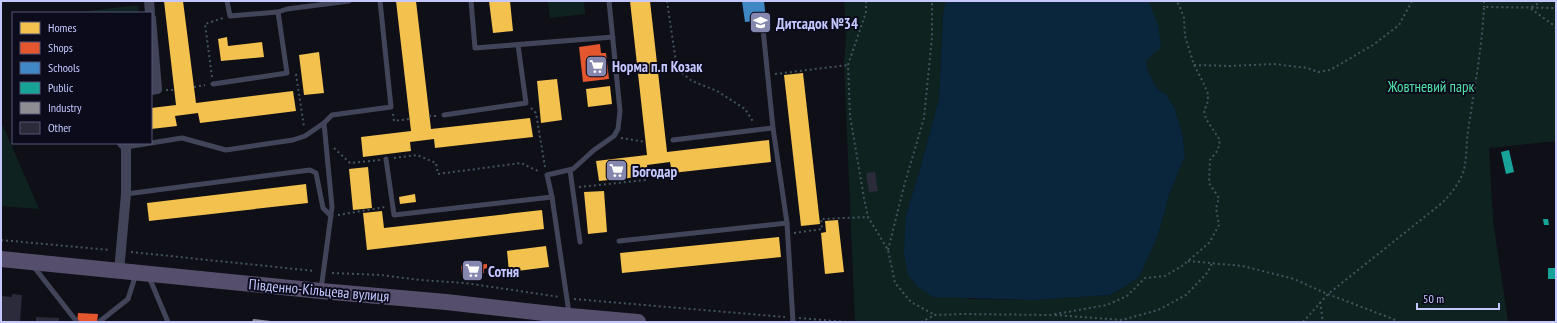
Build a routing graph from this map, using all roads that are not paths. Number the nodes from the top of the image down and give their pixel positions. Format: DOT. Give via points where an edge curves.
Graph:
graph roads {
  1 [pos="149,1"];
  2 [pos="228,1"];
  3 [pos="349,1"];
  4 [pos="380,1"];
  5 [pos="471,1"];
  6 [pos="609,1"];
  7 [pos="150,12"];
  8 [pos="278,12"];
  9 [pos="763,29"];
  10 [pos="152,30"];
  11 [pos="613,37"];
  12 [pos="518,44"];
  13 [pos="213,84"];
  14 [pos="152,90"];
  15 [pos="444,115"];
  16 [pos="324,123"];
  17 [pos="773,128"];
  18 [pos="673,140"];
  19 [pos="152,142"];
  20 [pos="124,145"];
  21 [pos="386,159"];
  22 [pos="570,170"];
  23 [pos="126,194"];
  24 [pos="552,197"];
  25 [pos="331,216"];
  26 [pos="787,224"];
  27 [pos="619,241"];
  28 [pos="580,242"];
  29 [pos="1,259"];
  30 [pos="29,261"];
  31 [pos="119,271"];
  32 [pos="142,274"];
  33 [pos="321,291"];
  34 [pos="570,316"];
  35 [pos="793,320"];
  36 [pos="77,322"];
  37 [pos="99,322"];
  38 [pos="168,322"];
  39 [pos="636,322"];
  1 -- 7 [label="street"];
  2 -- 8 [label="lane" via="230,16"];
  3 -- 8 [label="lane"];
  4 -- 16 [label="lane" via="392,107 332,115"];
  5 -- 12 [label="lane" via="475,48"];
  6 -- 11 [label="lane"];
  8 -- 13 [label="lane" via="287,73"];
  9 -- 17 [label="lane"];
  10 -- 14 [label="street" via="157,89"];
  11 -- 12 [label="lane"];
  11 -- 22 [label="lane" via="620,111 618,129 614,136"];
  12 -- 15 [label="lane" via="526,103"];
  16 -- 19 [label="lane" via="305,136 293,140 226,150 182,138"];
  16 -- 25 [label="lane"];
  17 -- 18 [label="lane"];
  17 -- 26 [label="lane"];
  20 -- 23 [label="street"];
  21 -- 24 [label="lane" via="394,215"];
  22 -- 24 [label="lane" via="547,175"];
  22 -- 28 [label="lane"];
  23 -- 25 [label="lane" via="310,170 316,173 323,208"];
  23 -- 31 [label="street"];
  24 -- 34 [label="lane"];
  25 -- 33 [label="lane"];
  26 -- 27 [label="lane"];
  26 -- 35 [label="lane"];
  29 -- 30 [label="main road, Південно-Кільцева вулиця"];
  30 -- 31 [label="main road, Південно-Кільцева вулиця"];
  30 -- 36 [label="lane"];
  31 -- 32 [label="main road, Південно-Кільцева вулиця"];
  32 -- 33 [label="main road, Південно-Кільцева вулиця"];
  32 -- 37 [label="lane" via="128,299"];
  32 -- 38 [label="lane"];
  33 -- 34 [label="main road, Південно-Кільцева вулиця"];
  34 -- 39 [label="main road, Південно-Кільцева вулиця"];
}
